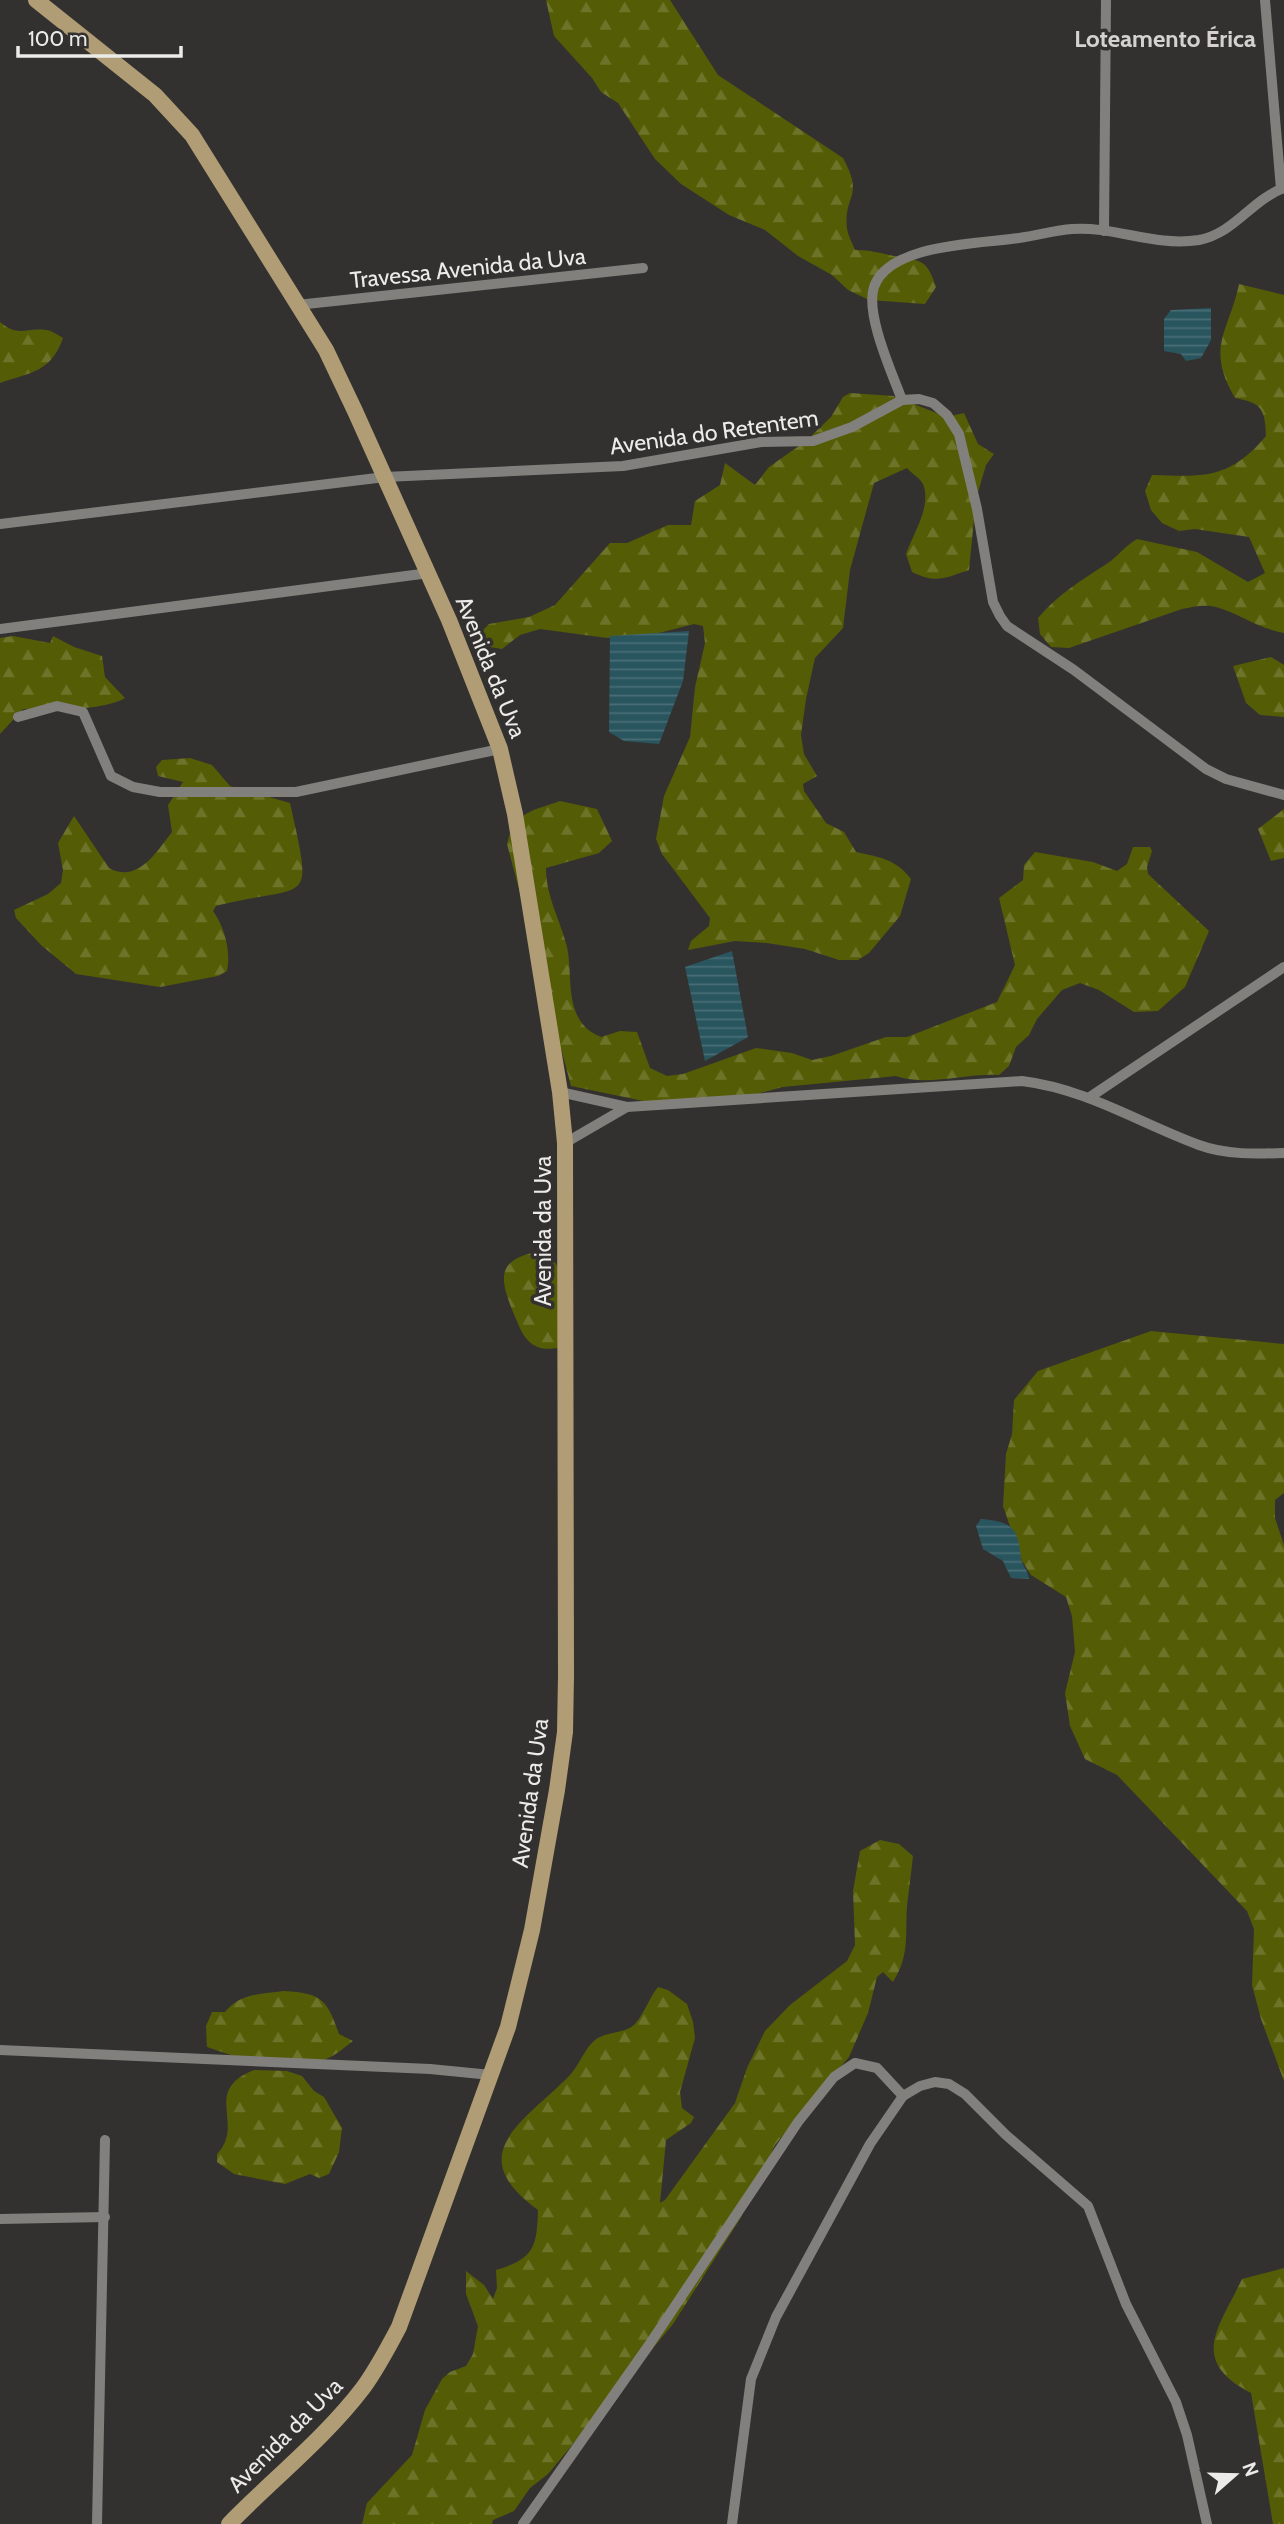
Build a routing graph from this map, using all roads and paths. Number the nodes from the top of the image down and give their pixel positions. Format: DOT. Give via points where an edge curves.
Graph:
graph roads {
  1 [pos="36,0"];
  2 [pos="1106,0"];
  3 [pos="1265,0"];
  4 [pos="1282,188"];
  5 [pos="1104,231"];
  6 [pos="643,268"];
  7 [pos="297,304"];
  8 [pos="902,400"];
  9 [pos="385,477"];
  10 [pos="0,524"];
  11 [pos="429,573"];
  12 [pos="0,629"];
  13 [pos="18,716"];
  14 [pos="500,749"];
  15 [pos="1284,795"];
  16 [pos="1284,967"];
  17 [pos="560,1092"];
  18 [pos="1090,1097"];
  19 [pos="627,1107"];
  20 [pos="565,1143"];
  21 [pos="1284,1153"];
  22 [pos="0,2050"];
  23 [pos="491,2075"];
  24 [pos="903,2096"];
  25 [pos="105,2140"];
  26 [pos="105,2217"];
  27 [pos="0,2219"];
  28 [pos="97,2524"];
  29 [pos="229,2524"];
  30 [pos="523,2524"];
  31 [pos="732,2524"];
  32 [pos="1207,2524"];
  1 -- 7 [label="main road, Avenida da Uva" via="177,117 207,157"];
  2 -- 5 [label="street"];
  3 -- 4 [label="street"];
  4 -- 5 [label="street" via="1212,237 1172,243"];
  5 -- 8 [label="street" via="1072,229 941,248 919,252 890,267 874,286 872,301"];
  6 -- 7 [label="street, Travessa Avenida da Uva"];
  7 -- 9 [label="main road, Avenida da Uva" via="326,350"];
  8 -- 9 [label="street, Avenida do Retentem" via="852,427 813,441 733,446 623,466"];
  8 -- 15 [label="street" via="933,403 958,433 993,602 1007,626 1206,769"];
  9 -- 10 [label="street, Avenida do Retentem"];
  9 -- 11 [label="main road, Avenida da Uva"];
  11 -- 12 [label="street"];
  11 -- 14 [label="main road, Avenida da Uva"];
  13 -- 14 [label="street" via="57,706 83,712 111,776 133,787 160,792 296,792"];
  14 -- 17 [label="main road, Avenida da Uva" via="515,814"];
  16 -- 18 [label="street"];
  17 -- 19 [label="street"];
  17 -- 20 [label="main road, Avenida da Uva"];
  18 -- 19 [label="street" via="1056,1085 974,1082"];
  18 -- 21 [label="street" via="1223,1152"];
  19 -- 20 [label="street"];
  20 -- 23 [label="main road, Avenida da Uva" via="565,1732 532,1930"];
  22 -- 23 [label="street"];
  23 -- 29 [label="main road, Avenida da Uva" via="383,2357 338,2417"];
  24 -- 30 [label="street" via="877,2068 855,2063 834,2077 798,2122"];
  24 -- 31 [label="street" via="870,2144 759,2354 744,2419"];
  24 -- 32 [label="street" via="935,2082 949,2084 1088,2206 1126,2304 1176,2402 1188,2435"];
  25 -- 26 [label="street"];
  26 -- 27 [label="street"];
  26 -- 28 [label="street"];
}
